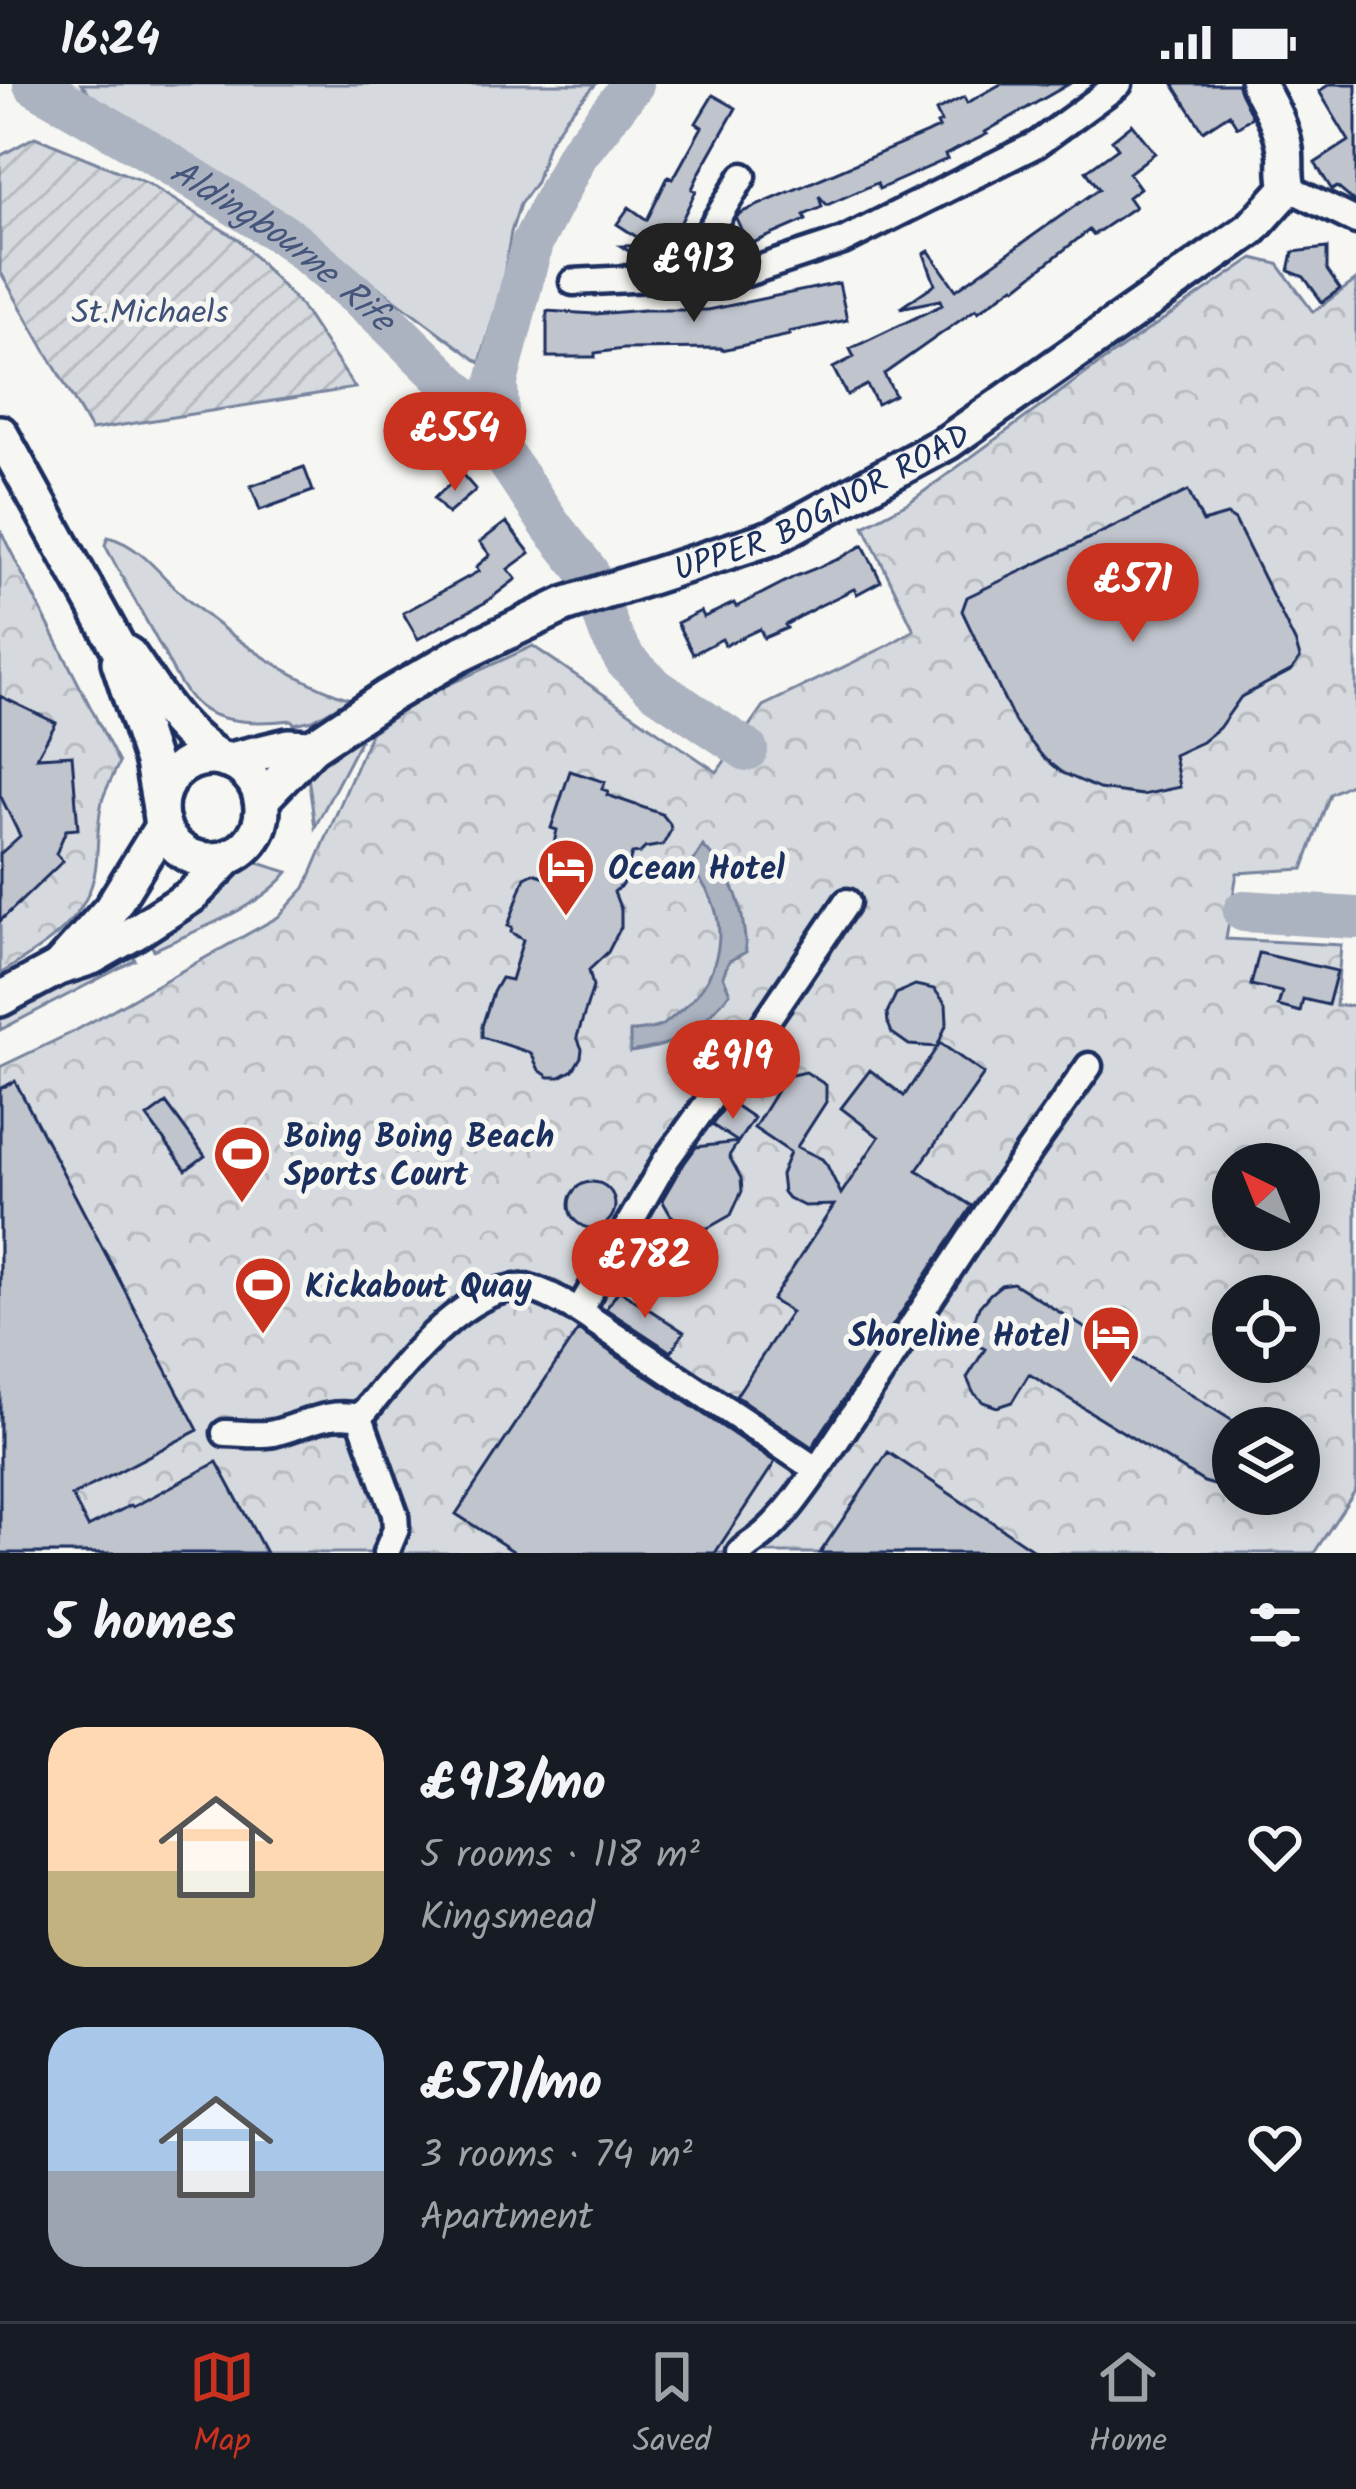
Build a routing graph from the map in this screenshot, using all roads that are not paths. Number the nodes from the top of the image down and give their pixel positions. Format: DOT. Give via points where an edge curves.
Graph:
graph roads {
  1 [pos="1119,84"];
  2 [pos="1268,88"];
  3 [pos="743,176"];
  4 [pos="1288,188"];
  5 [pos="1356,221"];
  6 [pos="681,278"];
  7 [pos="574,282"];
  8 [pos="0,433"];
  9 [pos="119,649"];
  10 [pos="312,747"];
  11 [pos="223,760"];
  12 [pos="261,800"];
  13 [pos="161,818"];
  14 [pos="229,857"];
  15 [pos="847,902"];
  16 [pos="58,968"];
  17 [pos="0,999"];
  18 [pos="1089,1066"];
  19 [pos="579,1311"];
  20 [pos="360,1417"];
  21 [pos="225,1433"];
  22 [pos="817,1470"];
  23 [pos="386,1553"];
  24 [pos="740,1553"];
  1 -- 6 [label="street" via="1037,144 843,241 746,273"];
  2 -- 4 [label="street"];
  3 -- 6 [label="street"];
  4 -- 5 [label="street"];
  4 -- 10 [label="street, UPPER BOGNOR ROAD" via="1250,229 948,442 774,537 564,604 459,655"];
  6 -- 7 [label="street"];
  8 -- 9 [label="street"];
  9 -- 11 [label="street" via="193,741"];
  9 -- 13 [label="street"];
  10 -- 11 [label="street"];
  10 -- 12 [label="street"];
  11 -- 12 [label="street" via="248,774"];
  11 -- 13 [label="street" via="177,772 164,791"];
  12 -- 14 [label="street" via="258,830"];
  13 -- 14 [label="street" via="173,844 192,857"];
  13 -- 16 [label="street" via="111,910"];
  14 -- 16 [label="street" via="151,923"];
  15 -- 19 [label="street" via="666,1160"];
  16 -- 17 [label="street"];
  18 -- 22 [label="street"];
  19 -- 20 [label="street" via="532,1288 476,1298 413,1354"];
  19 -- 22 [label="street"];
  20 -- 21 [label="street" via="327,1415 270,1434"];
  20 -- 23 [label="street" via="395,1514"];
  22 -- 24 [label="street"];
}
